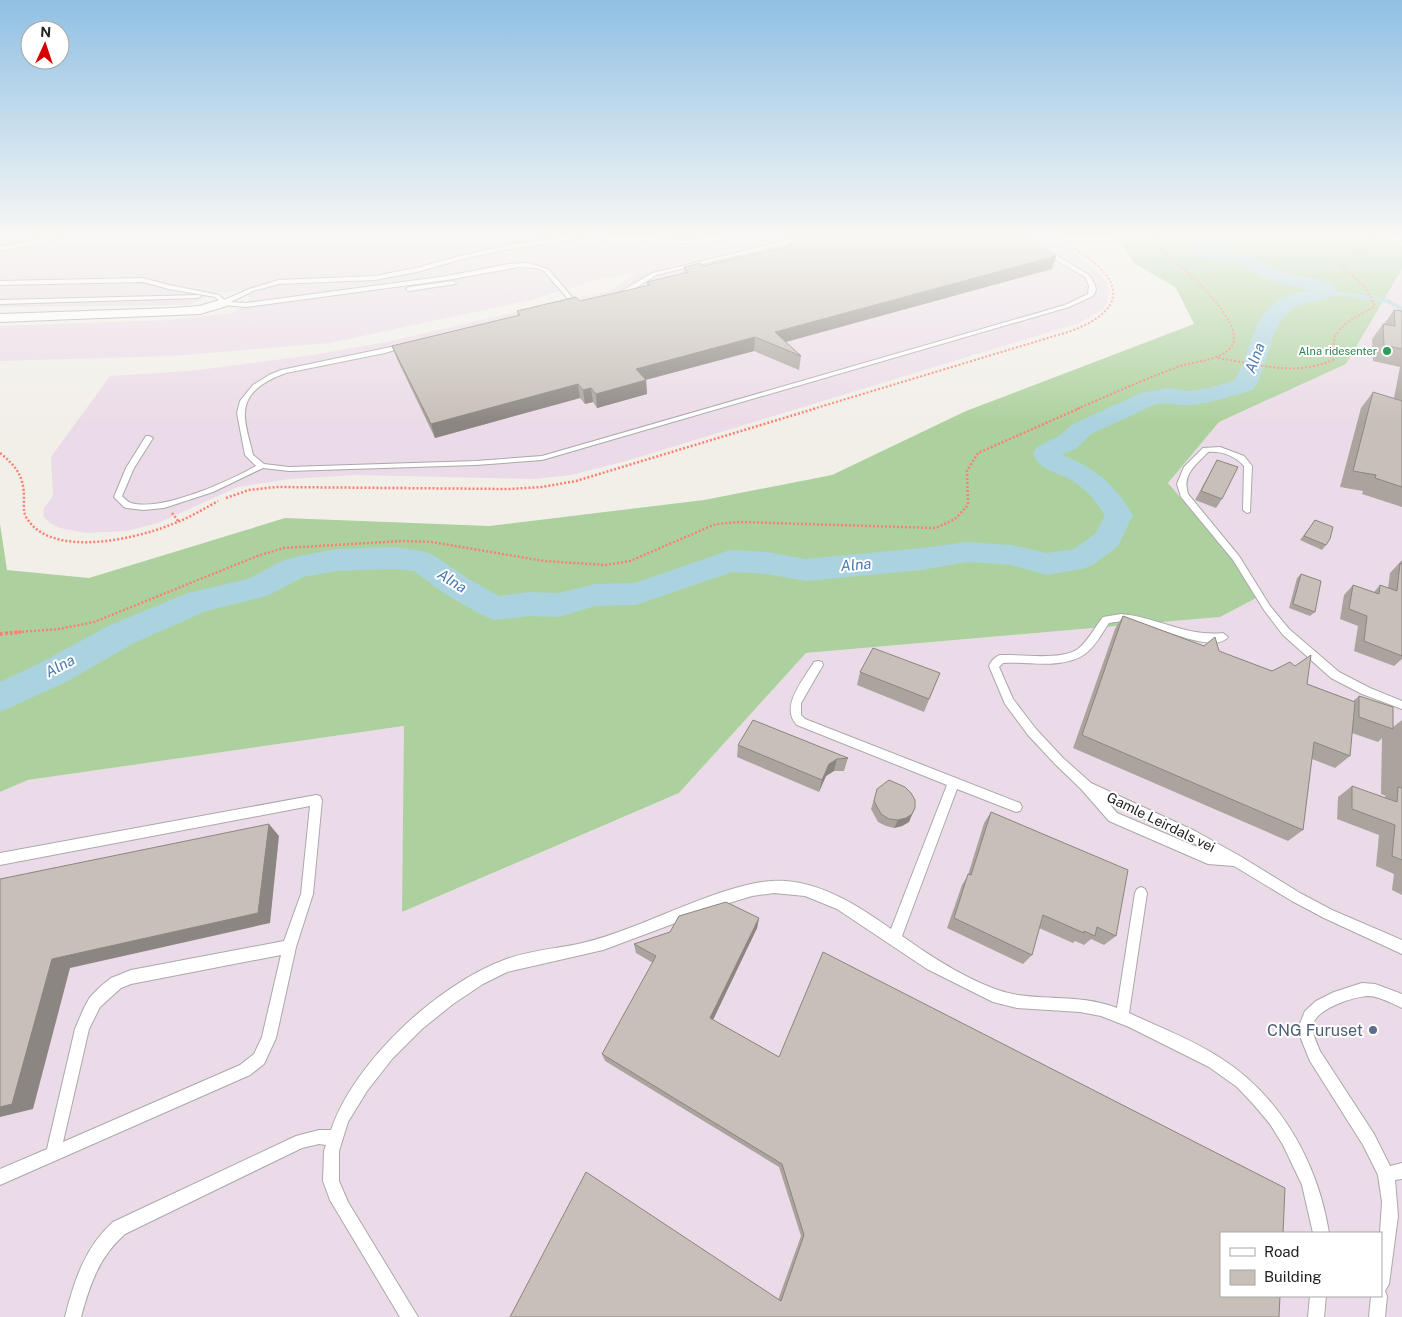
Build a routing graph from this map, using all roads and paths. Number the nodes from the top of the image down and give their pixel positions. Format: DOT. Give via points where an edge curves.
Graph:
graph roads {
  1 [pos="293,299"];
  2 [pos="335,299"];
  3 [pos="571,299"];
  4 [pos="1081,299"];
  5 [pos="1212,299"];
  6 [pos="1373,299"];
  7 [pos="220,300"];
  8 [pos="0,302"];
  9 [pos="275,302"];
  10 [pos="574,303"];
  11 [pos="585,303"];
  12 [pos="567,307"];
  13 [pos="0,318"];
  14 [pos="409,345"];
  15 [pos="1218,358"];
  16 [pos="149,438"];
  17 [pos="261,466"];
  18 [pos="1247,510"];
  19 [pos="174,516"];
  20 [pos="179,522"];
  21 [pos="0,634"];
  22 [pos="1223,637"];
  23 [pos="818,665"];
  24 [pos="1402,705"];
  25 [pos="953,783"];
  26 [pos="1016,807"];
  27 [pos="0,859"];
  28 [pos="1141,893"];
  29 [pos="894,939"];
  30 [pos="288,947"];
  31 [pos="1402,947"];
  32 [pos="1402,1001"];
  33 [pos="1122,1017"];
  34 [pos="333,1138"];
  35 [pos="53,1154"];
  36 [pos="1402,1171"];
  37 [pos="1386,1175"];
  38 [pos="0,1177"];
  39 [pos="1321,1232"];
  40 [pos="1382,1276"];
  41 [pos="1318,1297"];
  42 [pos="1379,1297"];
  43 [pos="73,1317"];
  44 [pos="410,1317"];
  45 [pos="1316,1317"];
  46 [pos="1377,1317"];
  1 -- 9 [label="lane"];
  2 -- 9 [label="lane" via="303,304"];
  3 -- 10 [label="lane"];
  4 -- 17 [label="lane" via="550,456 476,463 290,469"];
  5 -- 15 [label="path" via="1232,325 1235,340 1232,349"];
  6 -- 15 [label="path" via="1375,306 1336,330 1331,348 1333,360 1310,369 1275,369"];
  7 -- 8 [label="lane"];
  7 -- 9 [label="lane" via="246,306"];
  7 -- 13 [label="street" via="200,310"];
  10 -- 11 [label="lane"];
  10 -- 12 [label="lane"];
  14 -- 17 [label="lane" via="280,373 253,388 243,401 240,413 249,455"];
  15 -- 21 [label="path" via="1180,366 978,454 966,473 968,504 955,519 936,528 716,524 630,562 605,565 544,561 432,542 284,548 94,622 59,630"];
  16 -- 17 [label="lane" via="130,468 118,497 120,503 127,506 154,507 181,500 240,479"];
  18 -- 24 [label="lane" via="1248,466 1241,458 1220,449 1206,450 1187,469 1181,484 1184,495 1236,558 1286,632 1335,675"];
  19 -- 20 [label="path"];
  22 -- 31 [label="lane, Gamle Leirdals vei" via="1202,640 1136,618 1112,618 1106,620 1082,652 1060,659 1000,658 994,666 1008,701 1032,732 1113,817 1208,858 1236,860 1296,898"];
  23 -- 25 [label="lane" via="796,703 796,717 801,722"];
  25 -- 26 [label="lane"];
  25 -- 29 [label="lane"];
  27 -- 30 [label="lane" via="316,800 307,894"];
  28 -- 33 [label="lane"];
  29 -- 33 [label="lane" via="927,961 994,996 1076,1004"];
  29 -- 34 [label="lane" via="835,902 787,887 763,888 733,895 599,945 506,965 474,981 416,1024 354,1096"];
  30 -- 35 [label="lane" via="269,1038 254,1064"];
  30 -- 35 [label="lane" via="131,977 106,991 95,1002 82,1029"];
  32 -- 37 [label="lane" via="1371,989 1359,989 1319,1005 1308,1018 1305,1028 1316,1057 1375,1148"];
  33 -- 39 [label="lane" via="1202,1054 1254,1093 1293,1146 1309,1181"];
  34 -- 43 [label="lane" via="301,1140 119,1228 108,1236 90,1261"];
  34 -- 44 [label="lane" via="331,1183 344,1210"];
  35 -- 38 [label="lane"];
  36 -- 37 [label="lane"];
  37 -- 40 [label="lane" via="1390,1209"];
  41 -- 45 [label="lane"];
  42 -- 46 [label="lane"];
}
